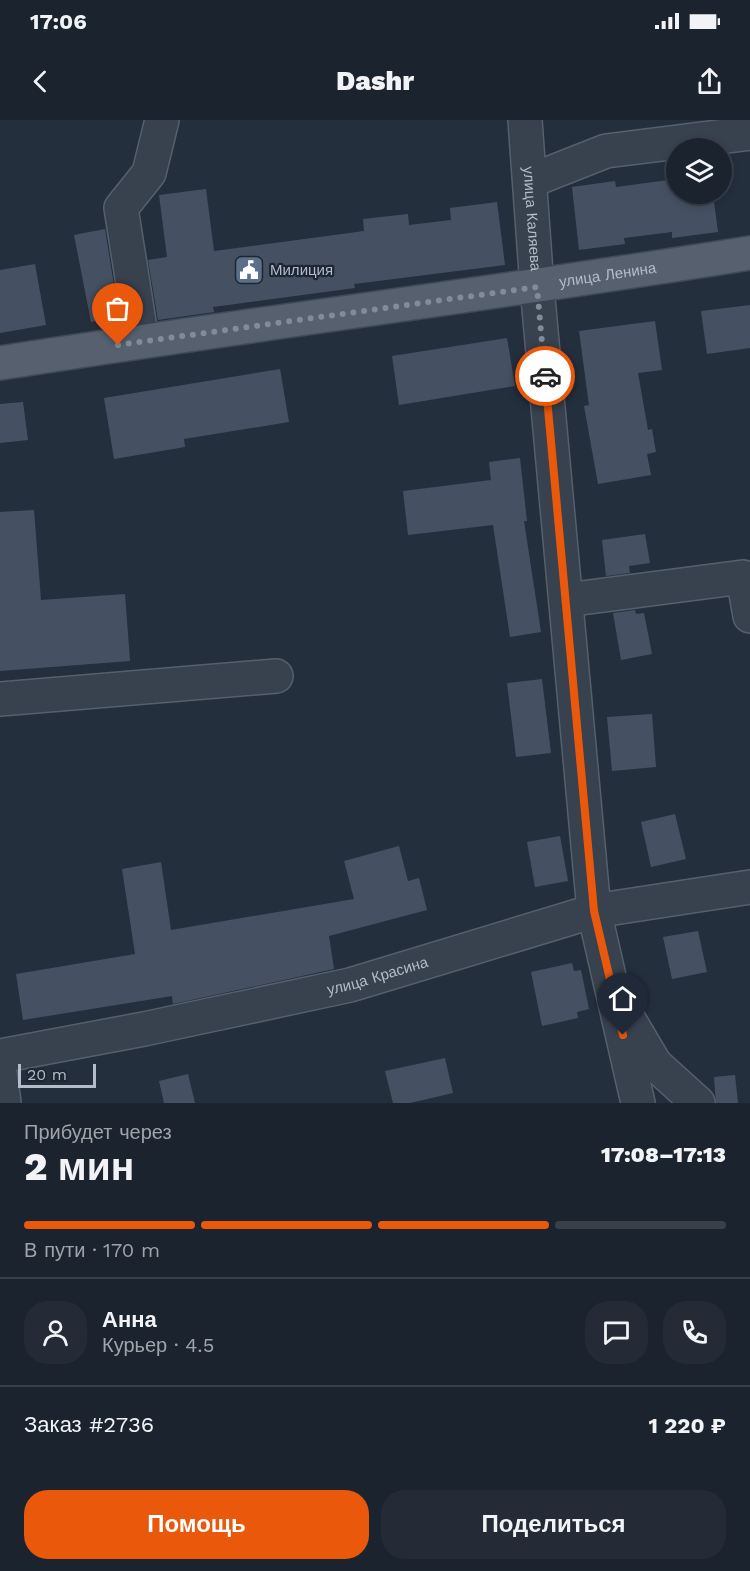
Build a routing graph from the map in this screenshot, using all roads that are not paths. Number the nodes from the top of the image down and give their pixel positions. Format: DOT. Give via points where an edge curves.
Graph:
graph roads {
  1 [pos="162,120"];
  2 [pos="525,120"];
  3 [pos="750,133"];
  4 [pos="530,182"];
  5 [pos="750,253"];
  6 [pos="537,287"];
  7 [pos="142,341"];
  8 [pos="0,363"];
  9 [pos="566,600"];
  10 [pos="750,616"];
  11 [pos="276,676"];
  12 [pos="0,699"];
  13 [pos="750,887"];
  14 [pos="594,911"];
  15 [pos="612,990"];
  16 [pos="0,1056"];
  17 [pos="0,1073"];
  18 [pos="4,1103"];
  19 [pos="638,1103"];
  20 [pos="698,1103"];
  1 -- 7 [label="street" via="149,173 121,208"];
  2 -- 4 [label="street, улица Каляева"];
  3 -- 4 [label="street" via="606,151"];
  4 -- 6 [label="street, улица Каляева"];
  5 -- 6 [label="main road, улица Ленина"];
  6 -- 7 [label="main road, улица Ленина"];
  6 -- 9 [label="street, улица Каляева"];
  7 -- 8 [label="main road, улица Ленина"];
  9 -- 10 [label="street" via="743,577"];
  9 -- 14 [label="street, улица Каляева"];
  11 -- 12 [label="street"];
  13 -- 14 [label="street, улица Красина"];
  14 -- 15 [label="street, улица Каляева"];
  14 -- 16 [label="street, улица Красина" via="350,985"];
  15 -- 19 [label="street, улица Каляева"];
  15 -- 20 [label="street" via="655,1064"];
  17 -- 18 [label="street"];
}
